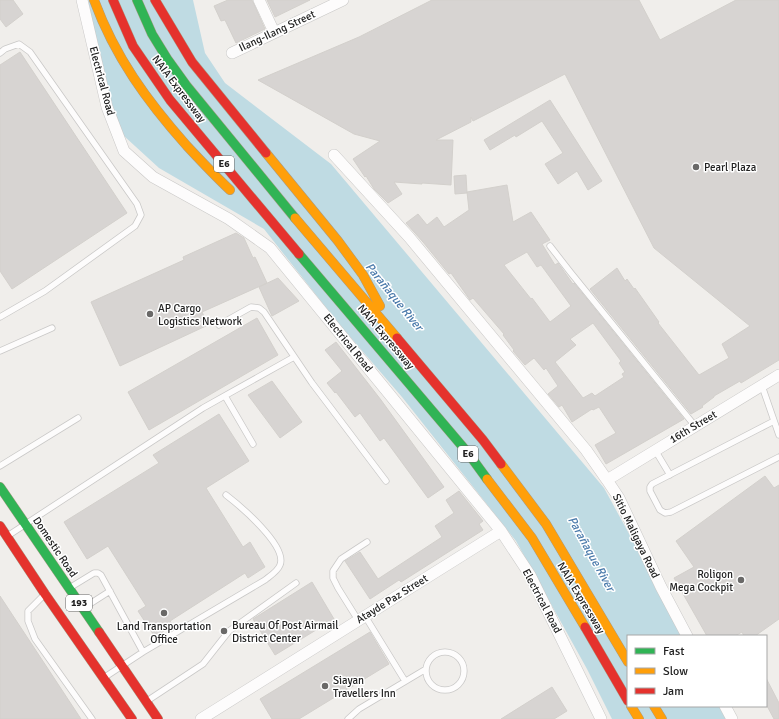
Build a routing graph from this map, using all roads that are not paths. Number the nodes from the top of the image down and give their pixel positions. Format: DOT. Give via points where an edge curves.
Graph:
graph roads {
  1 [pos="82,0"];
  2 [pos="94,0"];
  3 [pos="113,0"];
  4 [pos="137,0"];
  5 [pos="155,0"];
  6 [pos="259,0"];
  7 [pos="343,0"];
  8 [pos="274,32"];
  9 [pos="0,52"];
  10 [pos="232,53"];
  11 [pos="334,155"];
  12 [pos="277,229"];
  13 [pos="550,246"];
  14 [pos="0,316"];
  15 [pos="219,325"];
  16 [pos="52,328"];
  17 [pos="402,346"];
  18 [pos="0,352"];
  19 [pos="294,357"];
  20 [pos="779,376"];
  21 [pos="762,386"];
  22 [pos="225,396"];
  23 [pos="78,418"];
  24 [pos="774,421"];
  25 [pos="695,426"];
  26 [pos="779,435"];
  27 [pos="253,444"];
  28 [pos="655,450"];
  29 [pos="779,457"];
  30 [pos="0,466"];
  31 [pos="670,475"];
  32 [pos="608,480"];
  33 [pos="386,481"];
  34 [pos="0,487"];
  35 [pos="226,495"];
  36 [pos="25,524"];
  37 [pos="0,526"];
  38 [pos="501,531"];
  39 [pos="7,536"];
  40 [pos="367,542"];
  41 [pos="296,583"];
  42 [pos="69,588"];
  43 [pos="110,591"];
  44 [pos="45,594"];
  45 [pos="83,609"];
  46 [pos="362,618"];
  47 [pos="686,635"];
  48 [pos="143,652"];
  49 [pos="627,660"];
  50 [pos="122,666"];
  51 [pos="426,669"];
  52 [pos="103,678"];
  53 [pos="405,681"];
  54 [pos="627,698"];
  55 [pos="146,701"];
  56 [pos="632,707"];
  57 [pos="655,707"];
  58 [pos="726,707"];
  59 [pos="156,718"];
  60 [pos="92,719"];
  61 [pos="132,719"];
  62 [pos="201,719"];
  63 [pos="348,719"];
  64 [pos="601,719"];
  65 [pos="639,719"];
  66 [pos="662,719"];
  67 [pos="732,719"];
  1 -- 38 [label="street, Electrical Road" via="107,107 124,151 153,177 229,219 270,248"];
  2 -- 12 [label="main road" via="112,43 140,88 178,136 226,186"];
  3 -- 12 [label="main road, NAIA Expressway / E6" via="133,46 152,75"];
  4 -- 17 [label="main road, NAIA Expressway / E6" via="152,34 186,85"];
  5 -- 17 [label="main road" via="192,62 338,241 363,276"];
  6 -- 8 [label="street"];
  7 -- 8 [label="street, Ilang-Ilang Street"];
  8 -- 10 [label="street, Ilang-Ilang Street"];
  9 -- 14 [label="lane" via="19,44 30,52 138,204 142,215 135,226 44,291"];
  11 -- 32 [label="street, Sitio Maligaya Road" via="408,237 586,450"];
  12 -- 54 [label="main road, NAIA Expressway / E6" via="468,453 532,538"];
  13 -- 25 [label="lane"];
  15 -- 19 [label="lane" via="252,307 259,308"];
  16 -- 18 [label="lane"];
  17 -- 49 [label="main road, NAIA Expressway / E6" via="483,440 546,524"];
  19 -- 22 [label="lane"];
  19 -- 33 [label="lane"];
  20 -- 21 [label="street, 16th Street"];
  21 -- 24 [label="lane"];
  21 -- 25 [label="street, 16th Street"];
  22 -- 27 [label="lane"];
  22 -- 36 [label="lane" via="183,420"];
  23 -- 30 [label="lane"];
  24 -- 26 [label="lane"];
  24 -- 31 [label="lane"];
  25 -- 28 [label="street, 16th Street"];
  28 -- 31 [label="lane"];
  28 -- 32 [label="street, 16th Street"];
  29 -- 31 [label="lane" via="665,513 660,510 650,487"];
  32 -- 47 [label="street, Sitio Maligaya Road"];
  34 -- 36 [label="main road, Domestic Road / 193"];
  35 -- 48 [label="lane" via="244,509 266,533 278,551 280,566 265,580"];
  36 -- 39 [label="lane"];
  36 -- 42 [label="main road, Domestic Road / 193"];
  37 -- 39 [label="main road, 193"];
  38 -- 46 [label="street, Atayde Paz Street"];
  38 -- 64 [label="street, Electrical Road" via="530,575"];
  39 -- 44 [label="main road, 193"];
  40 -- 46 [label="lane" via="341,559 333,571 338,588"];
  41 -- 55 [label="lane" via="229,631 203,664"];
  42 -- 43 [label="lane" via="98,573"];
  42 -- 45 [label="main road, Domestic Road / 193"];
  43 -- 45 [label="lane"];
  43 -- 48 [label="lane"];
  44 -- 52 [label="main road, 193"];
  44 -- 60 [label="lane" via="28,611 28,620 35,639"];
  45 -- 50 [label="main road, Domestic Road / 193"];
  46 -- 53 [label="lane"];
  46 -- 62 [label="street, Atayde Paz Street"];
  48 -- 50 [label="lane"];
  50 -- 52 [label="lane"];
  50 -- 55 [label="main road, Domestic Road / 193"];
  51 -- 51 [label="lane" via="426,675 432,685 443,690 455,688 463,679 464,666 456,655 450,653 437,654"];
  51 -- 53 [label="lane"];
  52 -- 61 [label="main road, 193"];
  53 -- 63 [label="lane" via="359,708"];
  55 -- 59 [label="main road, Domestic Road / 193"];
  56 -- 65 [label="main road"];
  57 -- 66 [label="main road"];
  58 -- 67 [label="street"];
}
